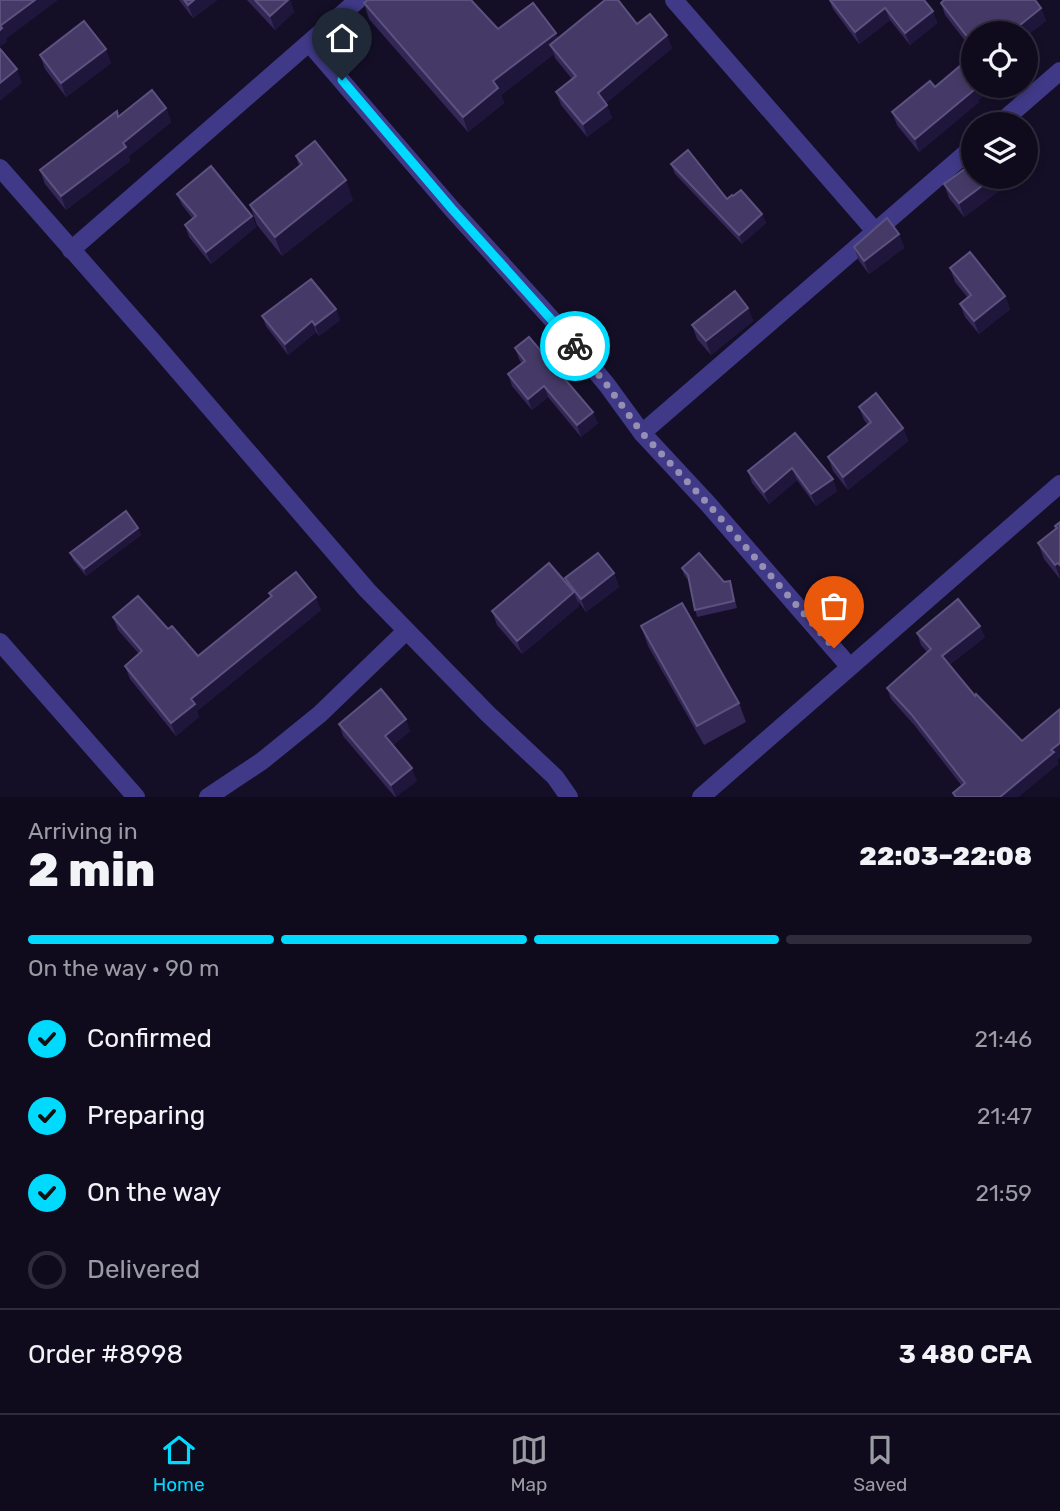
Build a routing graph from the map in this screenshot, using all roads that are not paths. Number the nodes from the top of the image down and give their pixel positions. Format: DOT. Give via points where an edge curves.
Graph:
graph roads {
  1 [pos="358,0"];
  2 [pos="674,0"];
  3 [pos="309,43"];
  4 [pos="1060,71"];
  5 [pos="1013,112"];
  6 [pos="961,156"];
  7 [pos="0,167"];
  8 [pos="875,231"];
  9 [pos="71,250"];
  10 [pos="642,433"];
  11 [pos="1060,484"];
  12 [pos="406,631"];
  13 [pos="0,642"];
  14 [pos="849,666"];
  15 [pos="136,797"];
  16 [pos="208,797"];
  17 [pos="569,797"];
  18 [pos="702,797"];
  1 -- 3 [label="street"];
  2 -- 8 [label="street"];
  3 -- 9 [label="street"];
  3 -- 10 [label="street" via="558,326"];
  4 -- 5 [label="street"];
  6 -- 8 [label="street"];
  7 -- 9 [label="street"];
  8 -- 10 [label="street"];
  9 -- 12 [label="street"];
  10 -- 14 [label="street"];
  11 -- 14 [label="street"];
  12 -- 16 [label="street" via="320,714"];
  12 -- 17 [label="street" via="555,777"];
  13 -- 15 [label="street"];
  14 -- 18 [label="street"];
}
